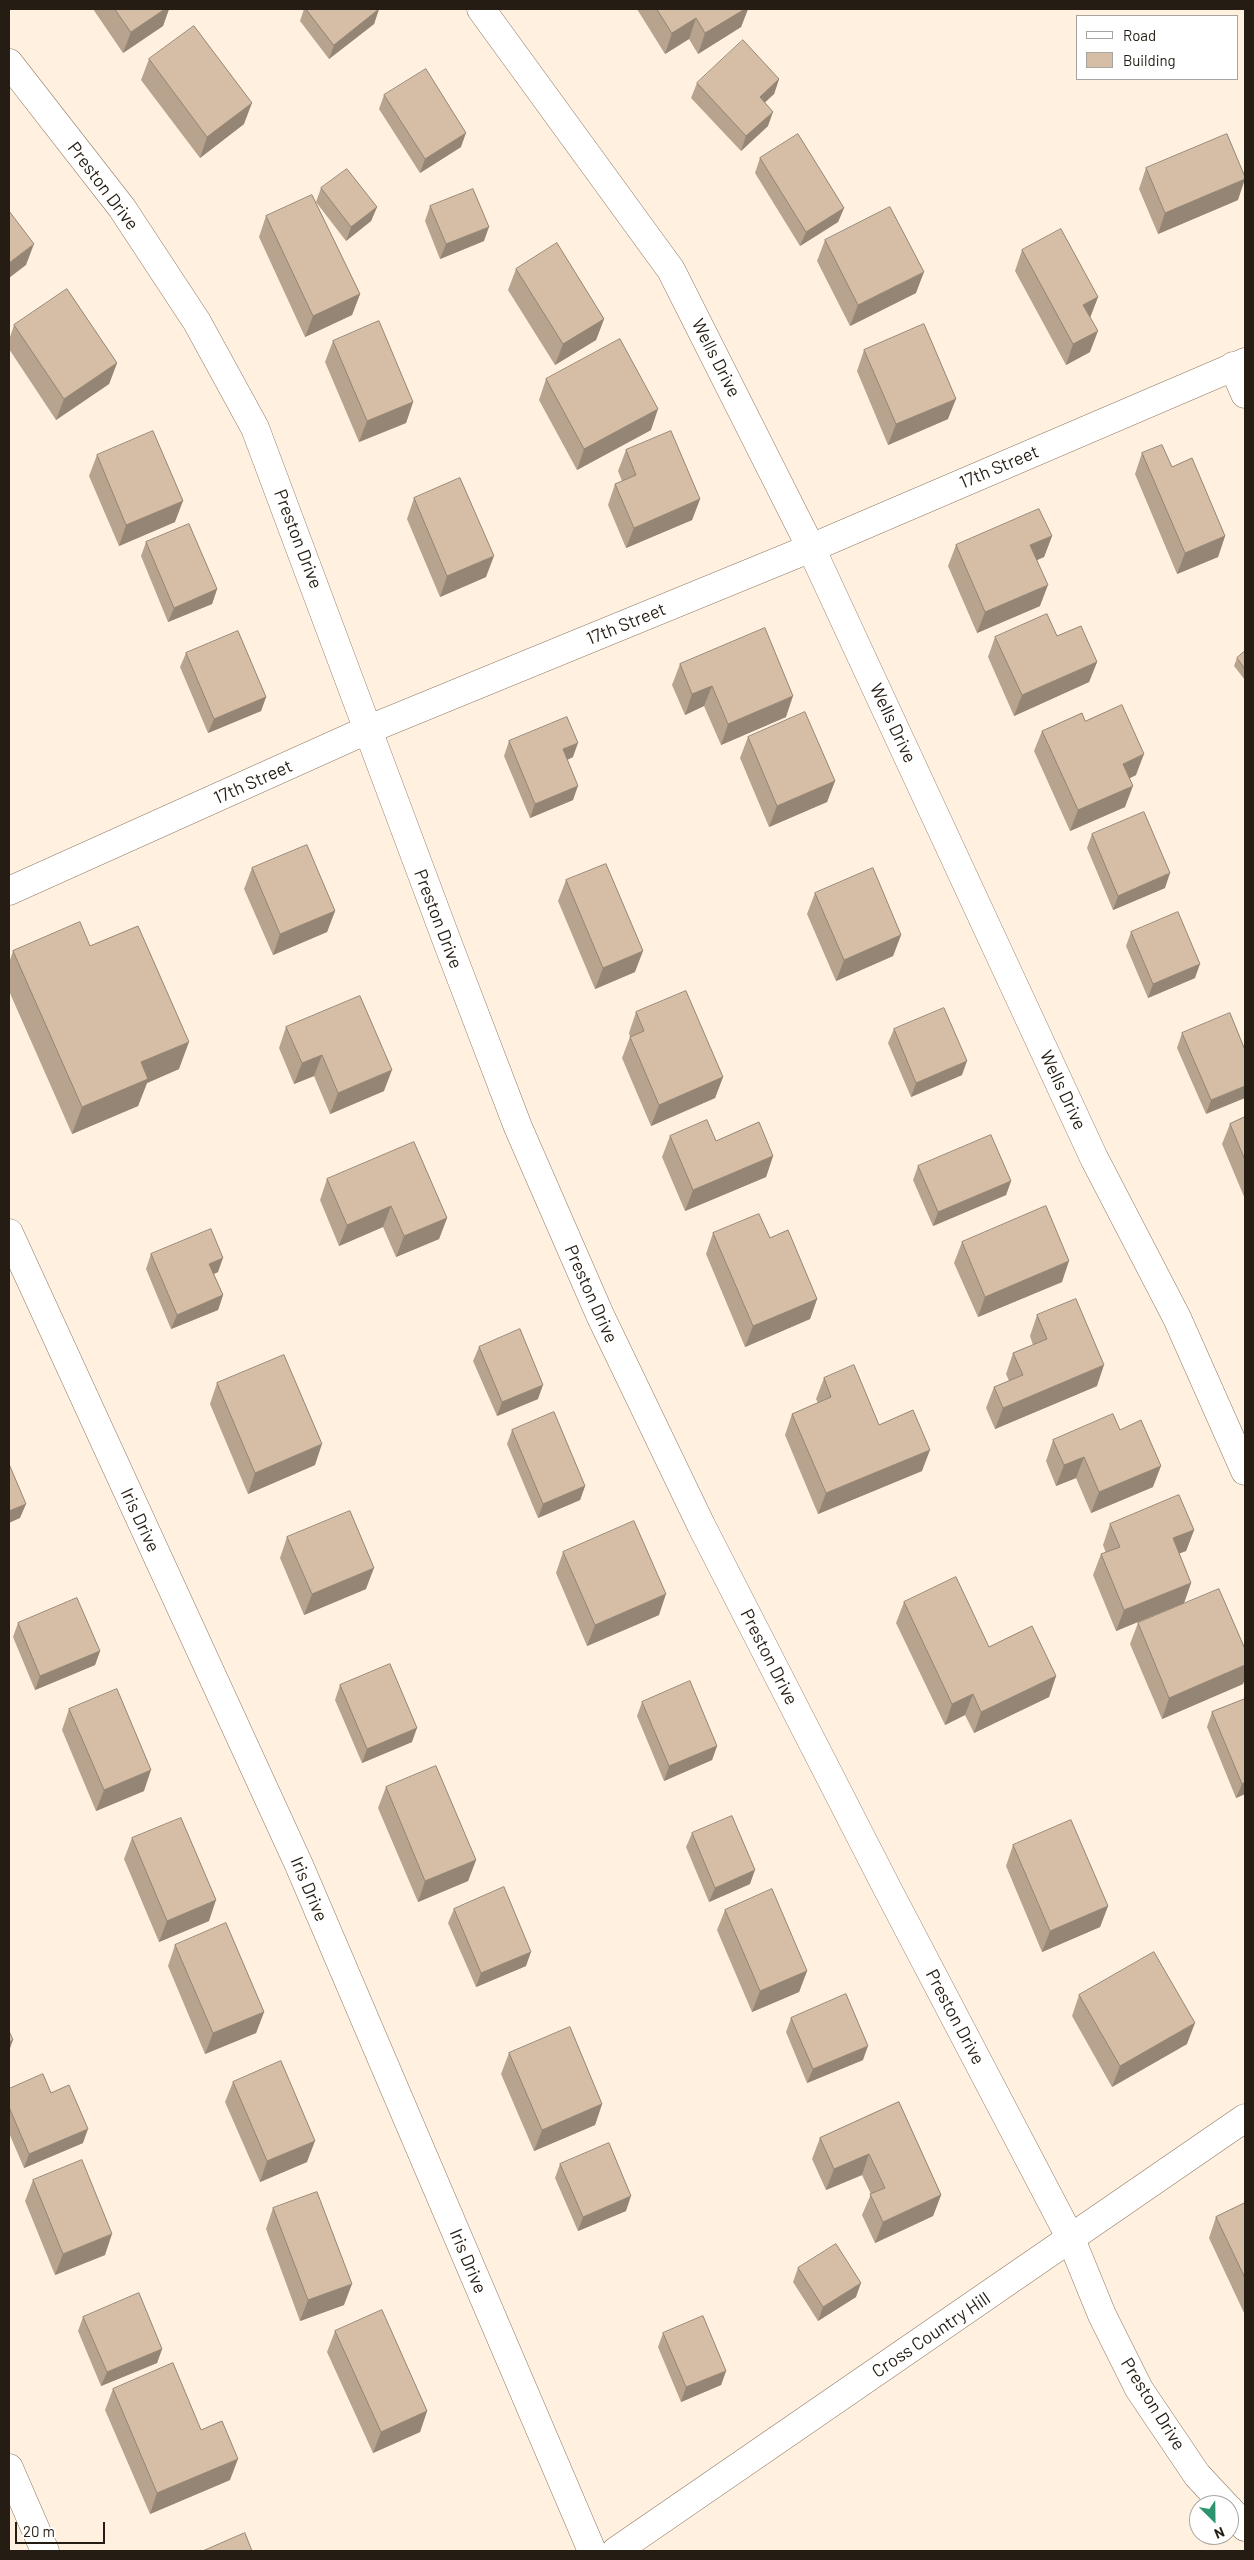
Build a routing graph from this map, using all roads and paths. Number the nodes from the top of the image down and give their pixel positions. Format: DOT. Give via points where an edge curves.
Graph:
graph roads {
  1 [pos="481,9"];
  2 [pos="9,63"];
  3 [pos="1239,364"];
  4 [pos="1245,394"];
  5 [pos="811,548"];
  6 [pos="368,730"];
  7 [pos="9,891"];
  8 [pos="9,1233"];
  9 [pos="1245,1471"];
  10 [pos="1245,2118"];
  11 [pos="1071,2239"];
  12 [pos="9,2468"];
  13 [pos="1216,2495"];
  14 [pos="45,2551"];
  15 [pos="592,2551"];
  16 [pos="616,2551"];
  1 -- 5 [label="street, Wells Drive" via="671,270"];
  2 -- 6 [label="street, Preston Drive" via="122,208 197,322 255,428"];
  3 -- 4 [label="street"];
  3 -- 5 [label="street, 17th Street"];
  5 -- 6 [label="street, 17th Street"];
  5 -- 9 [label="street, Wells Drive" via="1094,1158 1177,1318"];
  6 -- 7 [label="street, 17th Street"];
  6 -- 11 [label="street, Preston Drive" via="518,1127 600,1315 710,1542"];
  8 -- 15 [label="street, Iris Drive" via="299,1865"];
  10 -- 11 [label="street, Cross Country Hill"];
  11 -- 13 [label="street, Preston Drive" via="1102,2316 1139,2389 1197,2474"];
  11 -- 16 [label="street, Cross Country Hill"];
  12 -- 14 [label="street"];
}
